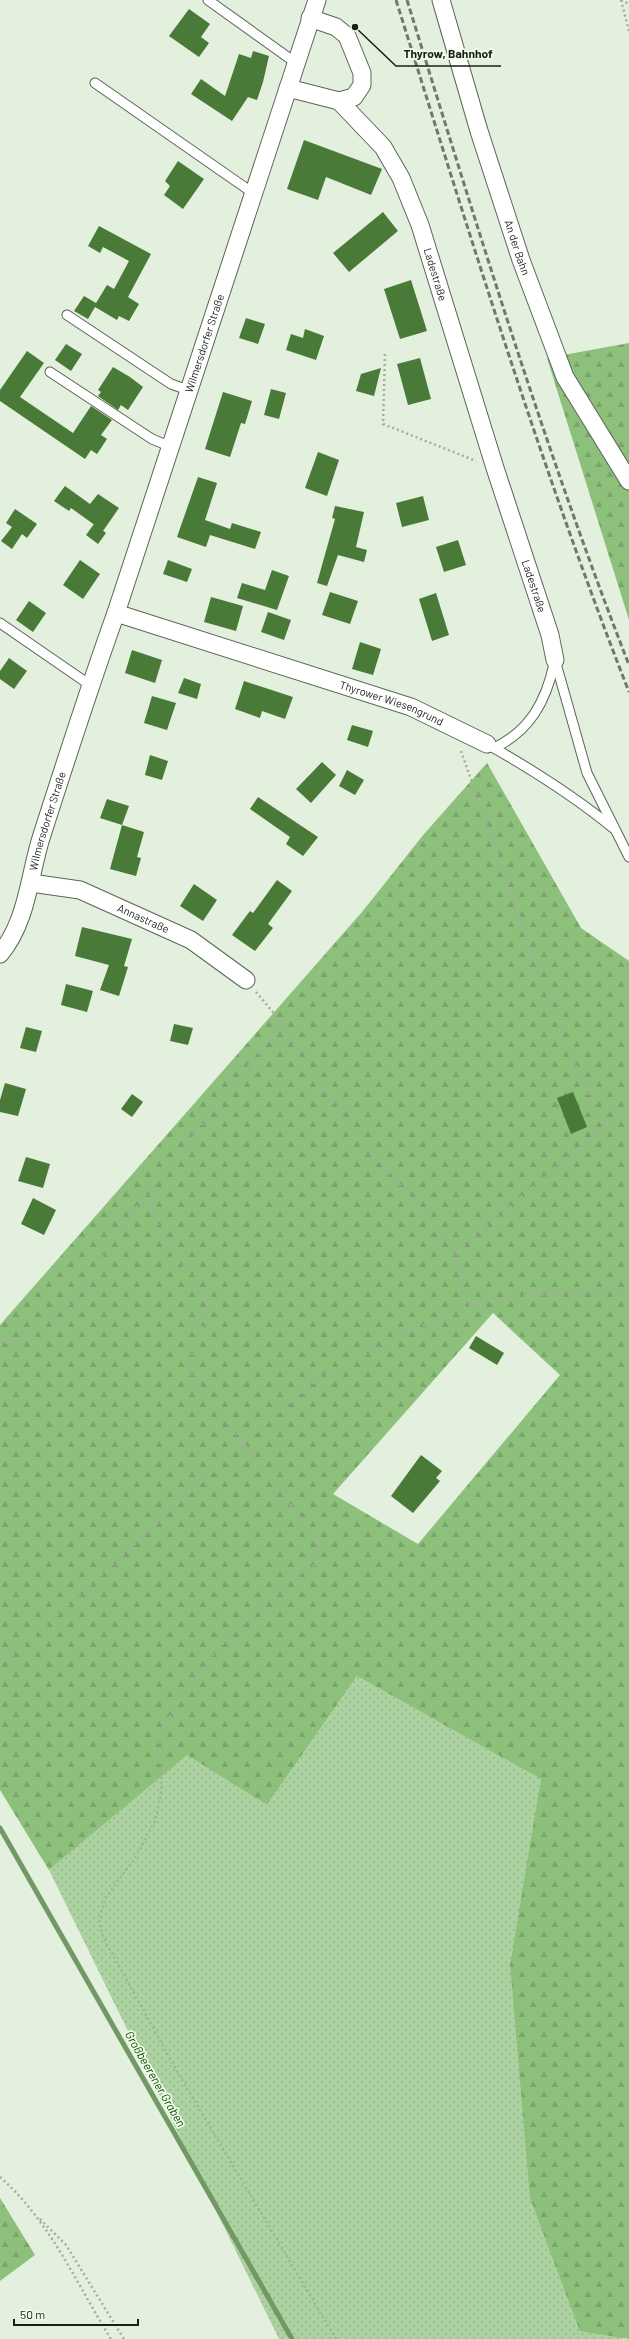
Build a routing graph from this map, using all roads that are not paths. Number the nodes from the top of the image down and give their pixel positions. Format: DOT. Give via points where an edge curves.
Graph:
graph roads {
  1 [pos="208,0"];
  2 [pos="317,0"];
  3 [pos="441,0"];
  4 [pos="310,18"];
  5 [pos="296,63"];
  6 [pos="94,83"];
  7 [pos="288,88"];
  8 [pos="339,101"];
  9 [pos="253,193"];
  10 [pos="67,315"];
  11 [pos="50,372"];
  12 [pos="188,390"];
  13 [pos="169,446"];
  14 [pos="629,481"];
  15 [pos="116,614"];
  16 [pos="0,623"];
  17 [pos="555,660"];
  18 [pos="90,685"];
  19 [pos="491,746"];
  20 [pos="616,830"];
  21 [pos="629,857"];
  22 [pos="31,883"];
  23 [pos="0,954"];
  24 [pos="246,980"];
  1 -- 5 [label="lane"];
  2 -- 4 [label="street, Wilmersdorfer Straße"];
  3 -- 14 [label="street, An der Bahn" via="479,130 519,252 565,377"];
  4 -- 5 [label="street, Wilmersdorfer Straße"];
  4 -- 8 [label="street" via="342,30 347,36 362,73 359,91 347,100"];
  5 -- 7 [label="street, Wilmersdorfer Straße"];
  6 -- 9 [label="lane"];
  7 -- 8 [label="street"];
  7 -- 9 [label="street, Wilmersdorfer Straße"];
  8 -- 17 [label="street, Ladestraße" via="383,148 401,178 420,225 550,635"];
  9 -- 12 [label="street, Wilmersdorfer Straße"];
  10 -- 12 [label="lane" via="171,384"];
  11 -- 13 [label="lane" via="152,439"];
  12 -- 13 [label="street, Wilmersdorfer Straße"];
  13 -- 15 [label="street, Wilmersdorfer Straße"];
  15 -- 18 [label="street, Wilmersdorfer Straße"];
  15 -- 19 [label="street, Thyrower Wiesengrund" via="411,707"];
  16 -- 18 [label="lane"];
  17 -- 19 [label="lane" via="541,705 525,728"];
  17 -- 20 [label="lane" via="587,773"];
  18 -- 22 [label="street, Wilmersdorfer Straße" via="40,841"];
  19 -- 20 [label="lane, Thyrower Wiesengrund" via="539,774"];
  20 -- 21 [label="lane, Thyrower Wiesengrund"];
  22 -- 23 [label="street, Wilmersdorfer Straße" via="11,940"];
  22 -- 24 [label="street, Annastraße" via="80,890 191,940"];
}
